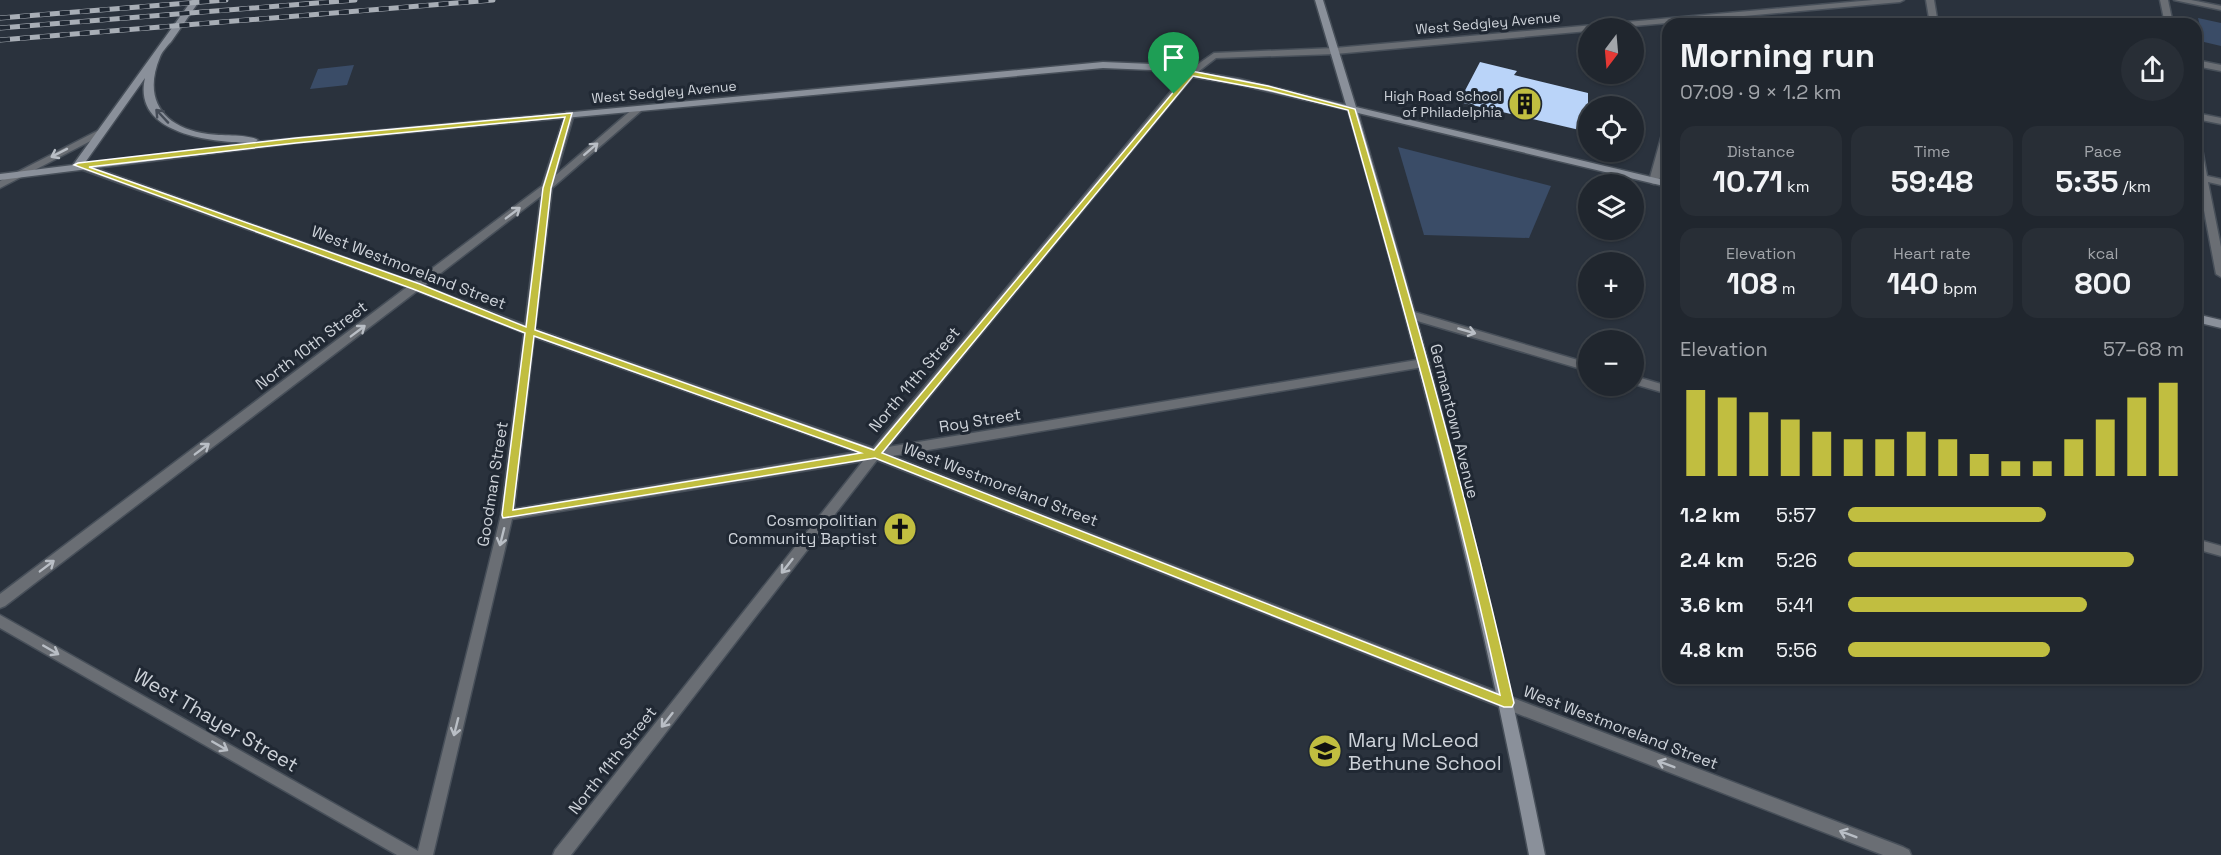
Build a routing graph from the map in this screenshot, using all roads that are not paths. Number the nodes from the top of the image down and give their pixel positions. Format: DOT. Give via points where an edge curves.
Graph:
graph roads {
  1 [pos="196,0"];
  2 [pos="1319,0"];
  3 [pos="1900,0"];
  4 [pos="1930,0"];
  5 [pos="2164,0"];
  6 [pos="2178,0"];
  7 [pos="2221,8"];
  8 [pos="1734,18"];
  9 [pos="1933,18"];
  10 [pos="2168,18"];
  11 [pos="1662,25"];
  12 [pos="1335,51"];
  13 [pos="156,57"];
  14 [pos="2202,64"];
  15 [pos="2221,68"];
  16 [pos="1191,73"];
  17 [pos="638,109"];
  18 [pos="1352,109"];
  19 [pos="569,114"];
  20 [pos="2202,117"];
  21 [pos="2221,121"];
  22 [pos="101,132"];
  23 [pos="296,141"];
  24 [pos="1662,152"];
  25 [pos="78,165"];
  26 [pos="2202,173"];
  27 [pos="18,175"];
  28 [pos="0,177"];
  29 [pos="2203,178"];
  30 [pos="1654,181"];
  31 [pos="2221,182"];
  32 [pos="1662,183"];
  33 [pos="0,185"];
  34 [pos="547,188"];
  35 [pos="2221,274"];
  36 [pos="417,286"];
  37 [pos="1411,315"];
  38 [pos="2202,319"];
  39 [pos="2221,324"];
  40 [pos="530,332"];
  41 [pos="1424,363"];
  42 [pos="1578,364"];
  43 [pos="1644,383"];
  44 [pos="1662,388"];
  45 [pos="876,454"];
  46 [pos="507,515"];
  47 [pos="2202,546"];
  48 [pos="2221,551"];
  49 [pos="0,602"];
  50 [pos="0,621"];
  51 [pos="1508,703"];
  52 [pos="412,855"];
  53 [pos="425,855"];
  54 [pos="561,855"];
  55 [pos="1536,855"];
  56 [pos="1903,855"];
  1 -- 13 [label="main road"];
  2 -- 12 [label="main road, Germantown Avenue"];
  3 -- 8 [label="street, West Sedgley Avenue"];
  4 -- 9 [label="street"];
  5 -- 10 [label="street"];
  6 -- 7 [label="street"];
  11 -- 12 [label="street, West Sedgley Avenue"];
  12 -- 16 [label="street, West Sedgley Avenue" via="1214,56"];
  12 -- 18 [label="main road, Germantown Avenue"];
  13 -- 22 [label="main road"];
  23 -- 13 [label="main road, one-way" via="247,140 177,130 156,111 150,96 148,87"];
  14 -- 15 [label="street"];
  16 -- 17 [label="main road, West Sedgley Avenue" via="1102,65"];
  16 -- 18 [label="main road, West Sedgley Avenue"];
  16 -- 45 [label="street, North 11th Street"];
  17 -- 19 [label="main road, West Sedgley Avenue"];
  34 -- 17 [label="street, North 10th Street, one-way"];
  18 -- 30 [label="main road, West Sedgley Avenue"];
  18 -- 37 [label="main road, Germantown Avenue"];
  19 -- 23 [label="main road, West Sedgley Avenue"];
  19 -- 34 [label="street, Goodman Street"];
  20 -- 21 [label="street"];
  22 -- 25 [label="main road"];
  22 -- 27 [label="street, one-way"];
  23 -- 25 [label="main road, West Sedgley Avenue"];
  24 -- 30 [label="street"];
  25 -- 27 [label="main road, West Sedgley Avenue"];
  25 -- 36 [label="street, West Westmoreland Street"];
  26 -- 29 [label="street"];
  27 -- 28 [label="main road, West Sedgley Avenue"];
  27 -- 33 [label="street"];
  29 -- 31 [label="street"];
  29 -- 35 [label="street"];
  30 -- 32 [label="main road, West Sedgley Avenue"];
  36 -- 34 [label="street, North 10th Street, one-way"];
  34 -- 40 [label="street, Goodman Street"];
  36 -- 40 [label="street, West Westmoreland Street"];
  49 -- 36 [label="street, North 10th Street, one-way"];
  37 -- 41 [label="main road, Germantown Avenue"];
  37 -- 42 [label="street, one-way"];
  38 -- 39 [label="main road"];
  40 -- 45 [label="street, West Westmoreland Street"];
  40 -- 46 [label="street, Goodman Street"];
  41 -- 45 [label="street, Roy Street"];
  41 -- 51 [label="main road, Germantown Avenue"];
  43 -- 44 [label="street"];
  45 -- 46 [label="street, Roy Street"];
  45 -- 51 [label="street, West Westmoreland Street"];
  45 -- 54 [label="street, North 11th Street, one-way"];
  46 -- 53 [label="street, Goodman Street, one-way"];
  47 -- 48 [label="street"];
  50 -- 52 [label="street, West Thayer Street, one-way"];
  51 -- 55 [label="main road, Germantown Avenue"];
  56 -- 51 [label="street, West Westmoreland Street, one-way"];
}
